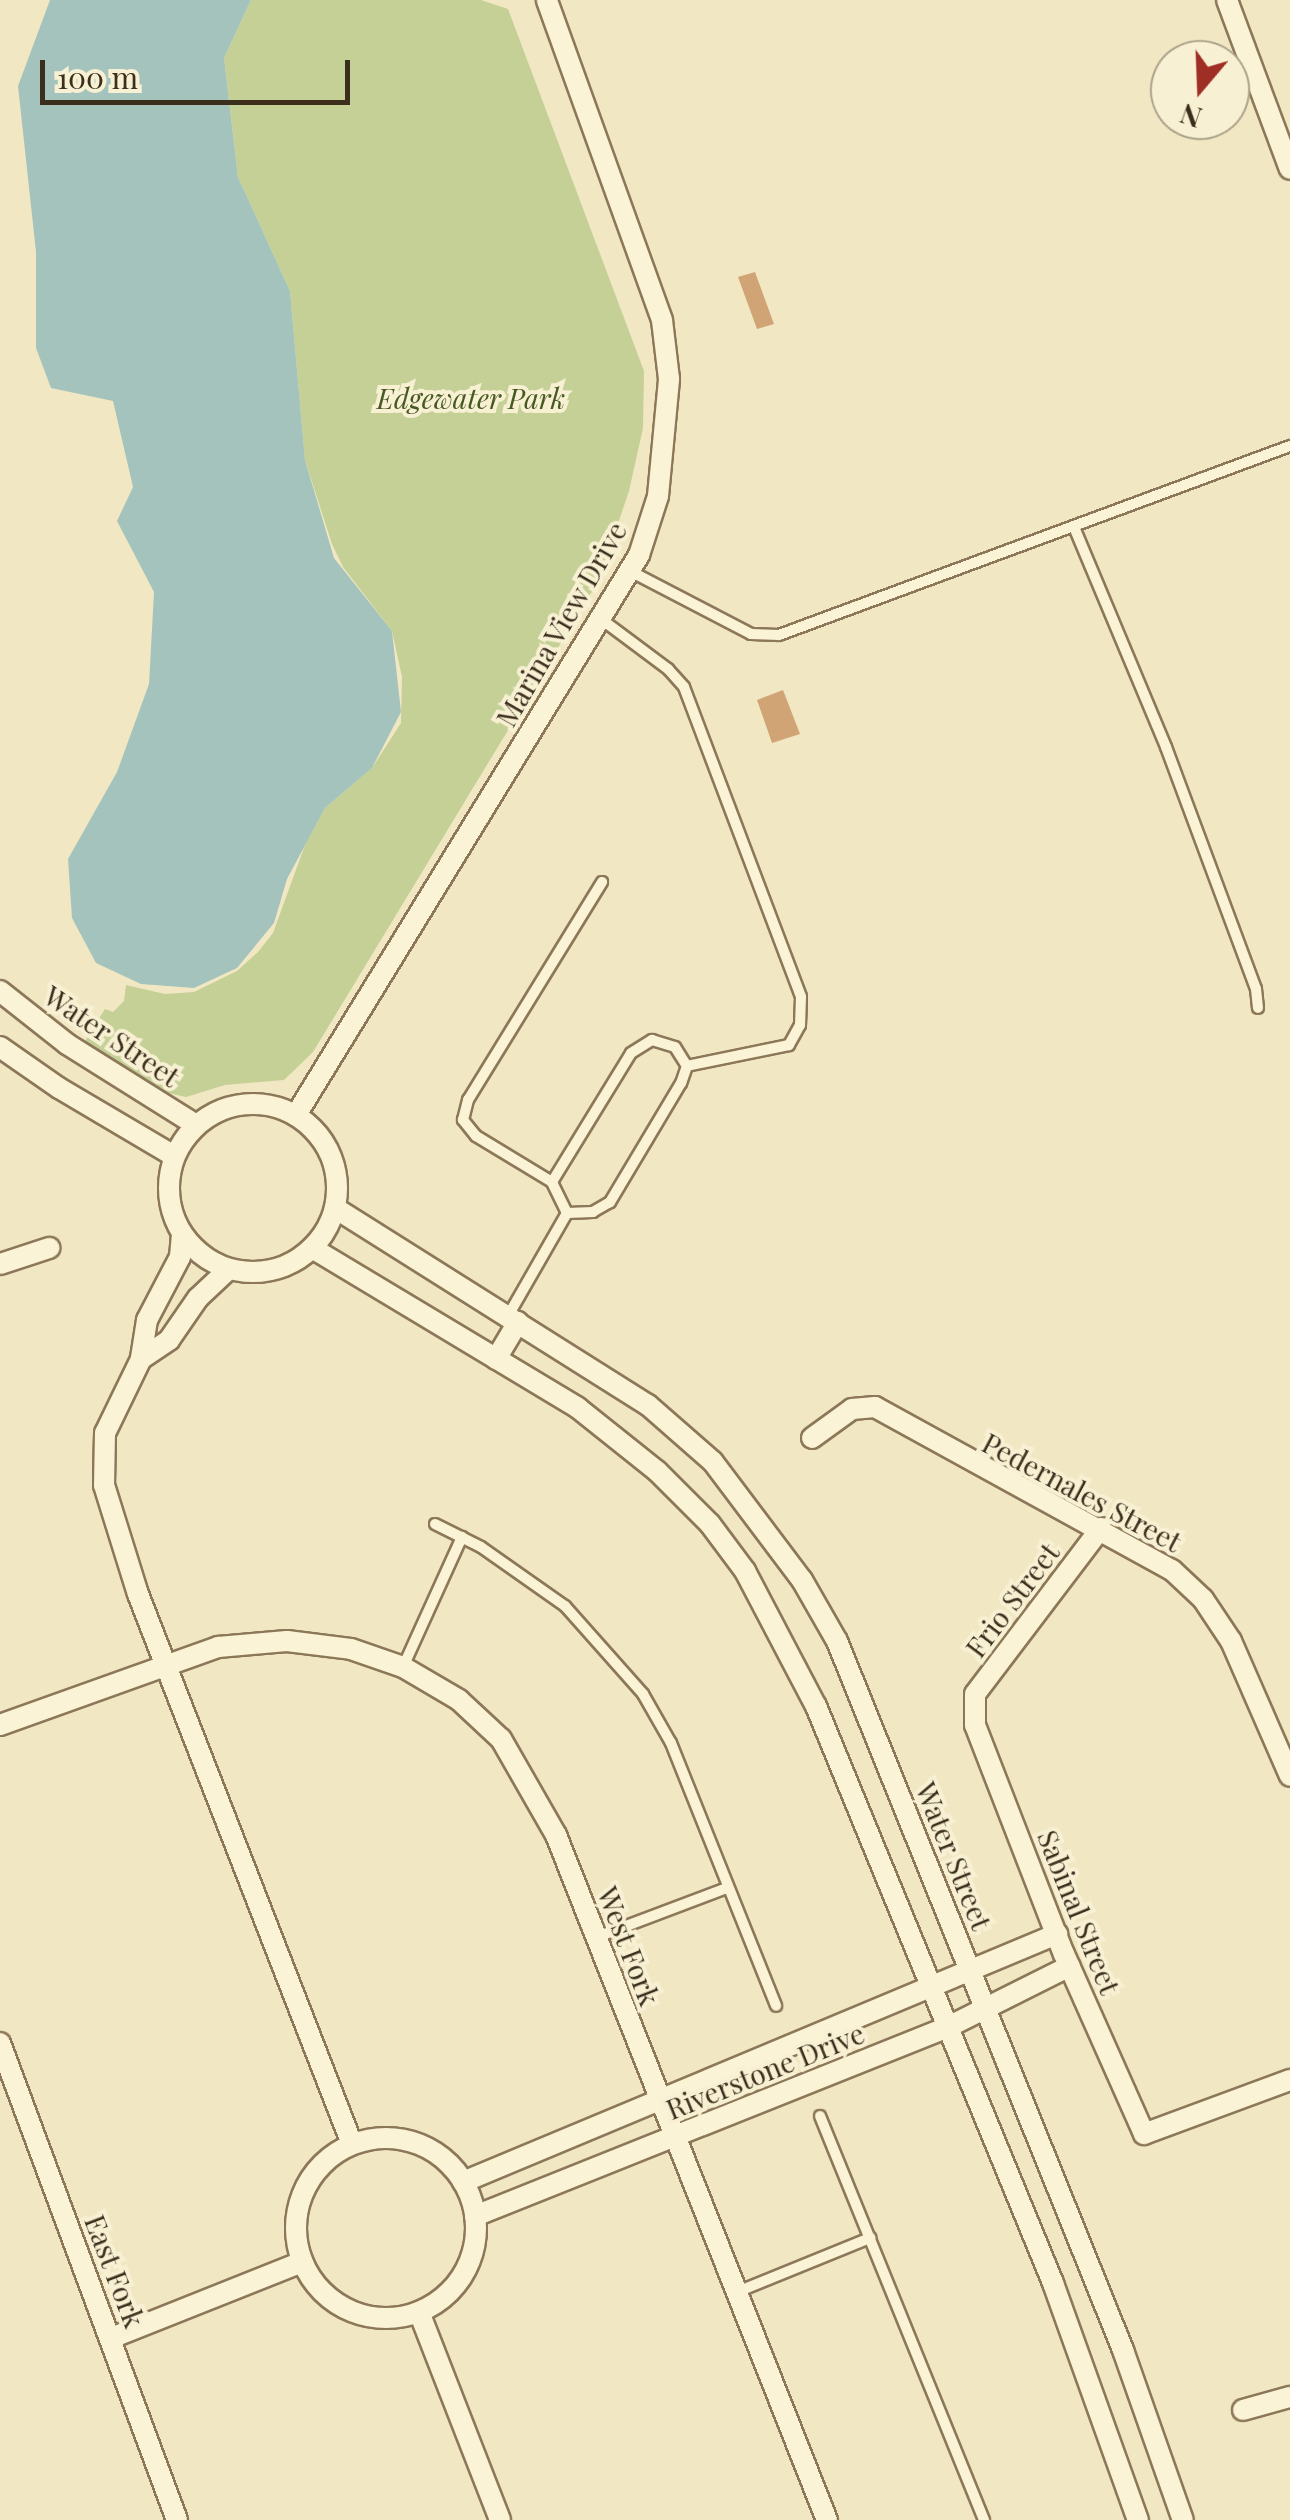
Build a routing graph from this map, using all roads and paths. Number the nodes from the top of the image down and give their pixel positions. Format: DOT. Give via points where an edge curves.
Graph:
graph roads {
  1 [pos="547,0"];
  2 [pos="1227,0"];
  3 [pos="1290,169"];
  4 [pos="1290,446"];
  5 [pos="1074,527"];
  6 [pos="629,571"];
  7 [pos="600,619"];
  8 [pos="602,882"];
  9 [pos="0,991"];
  10 [pos="1258,1008"];
  11 [pos="0,1047"];
  12 [pos="687,1066"];
  13 [pos="296,1115"];
  14 [pos="196,1124"];
  15 [pos="174,1156"];
  16 [pos="552,1182"];
  17 [pos="335,1208"];
  18 [pos="567,1213"];
  19 [pos="182,1234"];
  20 [pos="49,1248"];
  21 [pos="312,1248"];
  22 [pos="0,1264"];
  23 [pos="230,1268"];
  24 [pos="513,1319"];
  25 [pos="140,1359"];
  26 [pos="496,1359"];
  27 [pos="812,1438"];
  28 [pos="434,1524"];
  29 [pos="1100,1528"];
  30 [pos="462,1537"];
  31 [pos="165,1665"];
  32 [pos="403,1668"];
  33 [pos="972,1708"];
  34 [pos="0,1725"];
  35 [pos="1290,1776"];
  36 [pos="727,1888"];
  37 [pos="1057,1934"];
  38 [pos="596,1938"];
  39 [pos="1070,1966"];
  40 [pos="971,1971"];
  41 [pos="932,1988"];
  42 [pos="776,2006"];
  43 [pos="985,2007"];
  44 [pos="948,2027"];
  45 [pos="0,2043"];
  46 [pos="1290,2080"];
  47 [pos="660,2102"];
  48 [pos="820,2116"];
  49 [pos="674,2136"];
  50 [pos="352,2144"];
  51 [pos="463,2182"];
  52 [pos="475,2216"];
  53 [pos="870,2238"];
  54 [pos="302,2262"];
  55 [pos="736,2292"];
  56 [pos="420,2312"];
  57 [pos="111,2338"];
  58 [pos="1290,2397"];
  59 [pos="1243,2410"];
  60 [pos="176,2520"];
  61 [pos="500,2520"];
  62 [pos="828,2520"];
  63 [pos="984,2520"];
  64 [pos="1138,2520"];
  65 [pos="1184,2520"];
  1 -- 6 [label="street, Marina View Drive" via="656,295 666,339 664,460 648,529"];
  2 -- 3 [label="street"];
  4 -- 5 [label="lane"];
  5 -- 6 [label="lane" via="779,635 752,634"];
  5 -- 10 [label="lane" via="1166,747"];
  6 -- 7 [label="street, Marina View Drive"];
  7 -- 12 [label="lane" via="684,687 801,996 800,1026 789,1045"];
  7 -- 13 [label="street, Marina View Drive"];
  8 -- 16 [label="lane" via="468,1100 464,1120 476,1136"];
  9 -- 14 [label="street, Water Street" via="67,1044"];
  11 -- 15 [label="street"];
  12 -- 16 [label="lane" via="675,1047 652,1040 631,1052"];
  12 -- 18 [label="lane" via="610,1202 593,1212"];
  13 -- 14 [label="street" via="244,1104"];
  13 -- 17 [label="street" via="330,1156"];
  14 -- 15 [label="street"];
  15 -- 19 [label="street" via="168,1182"];
  16 -- 18 [label="lane"];
  17 -- 21 [label="street"];
  17 -- 24 [label="street, Water Street"];
  18 -- 24 [label="lane"];
  19 -- 23 [label="street" via="202,1255"];
  19 -- 25 [label="street" via="180,1258 147,1320"];
  20 -- 22 [label="street"];
  21 -- 23 [label="street" via="273,1270"];
  21 -- 26 [label="street"];
  23 -- 25 [label="street" via="198,1298 169,1340"];
  24 -- 26 [label="street"];
  24 -- 40 [label="street, Water Street" via="648,1405 713,1462 802,1580 837,1641"];
  25 -- 31 [label="street" via="105,1433 104,1485"];
  26 -- 41 [label="street" via="578,1408 657,1471 746,1570 816,1706"];
  27 -- 29 [label="street, Pedernales Street" via="852,1409 875,1408"];
  28 -- 30 [label="lane"];
  29 -- 33 [label="street, Frio Street" via="975,1694"];
  29 -- 35 [label="street, Pedernales Street" via="1172,1570 1203,1599 1231,1641"];
  30 -- 32 [label="lane"];
  30 -- 36 [label="lane" via="565,1606 643,1694 671,1744"];
  31 -- 32 [label="street, West Fork" via="218,1646 287,1641 351,1650"];
  31 -- 34 [label="street, West Fork"];
  31 -- 50 [label="street"];
  32 -- 38 [label="street, West Fork" via="459,1700 501,1739 556,1835"];
  33 -- 37 [label="street, Sabinal Street"];
  36 -- 38 [label="lane"];
  36 -- 42 [label="lane"];
  37 -- 39 [label="street, Sabinal Street"];
  37 -- 40 [label="street, Riverstone Drive"];
  38 -- 47 [label="street, West Fork"];
  39 -- 43 [label="street, Riverstone Drive"];
  39 -- 46 [label="street, Sabinal Street" via="1144,2134"];
  40 -- 41 [label="street, Riverstone Drive"];
  40 -- 43 [label="street, Water Street"];
  41 -- 44 [label="street"];
  41 -- 47 [label="street, Riverstone Drive"];
  43 -- 44 [label="street, Riverstone Drive"];
  43 -- 65 [label="street, Water Street" via="1124,2350"];
  44 -- 49 [label="street, Riverstone Drive"];
  44 -- 64 [label="street"];
  45 -- 57 [label="street, East Fork"];
  47 -- 49 [label="street, West Fork"];
  47 -- 51 [label="street, Riverstone Drive"];
  48 -- 53 [label="lane"];
  49 -- 52 [label="street, Riverstone Drive"];
  49 -- 55 [label="street, West Fork"];
  50 -- 51 [label="street" via="387,2138 422,2146"];
  50 -- 54 [label="street" via="309,2180 295,2234"];
  51 -- 52 [label="street"];
  52 -- 56 [label="street" via="475,2246 464,2274"];
  53 -- 55 [label="lane"];
  53 -- 63 [label="lane"];
  54 -- 56 [label="street" via="316,2286 364,2316"];
  54 -- 57 [label="street"];
  55 -- 62 [label="street, West Fork"];
  56 -- 61 [label="street"];
  57 -- 60 [label="street, East Fork"];
  58 -- 59 [label="street"];
}
